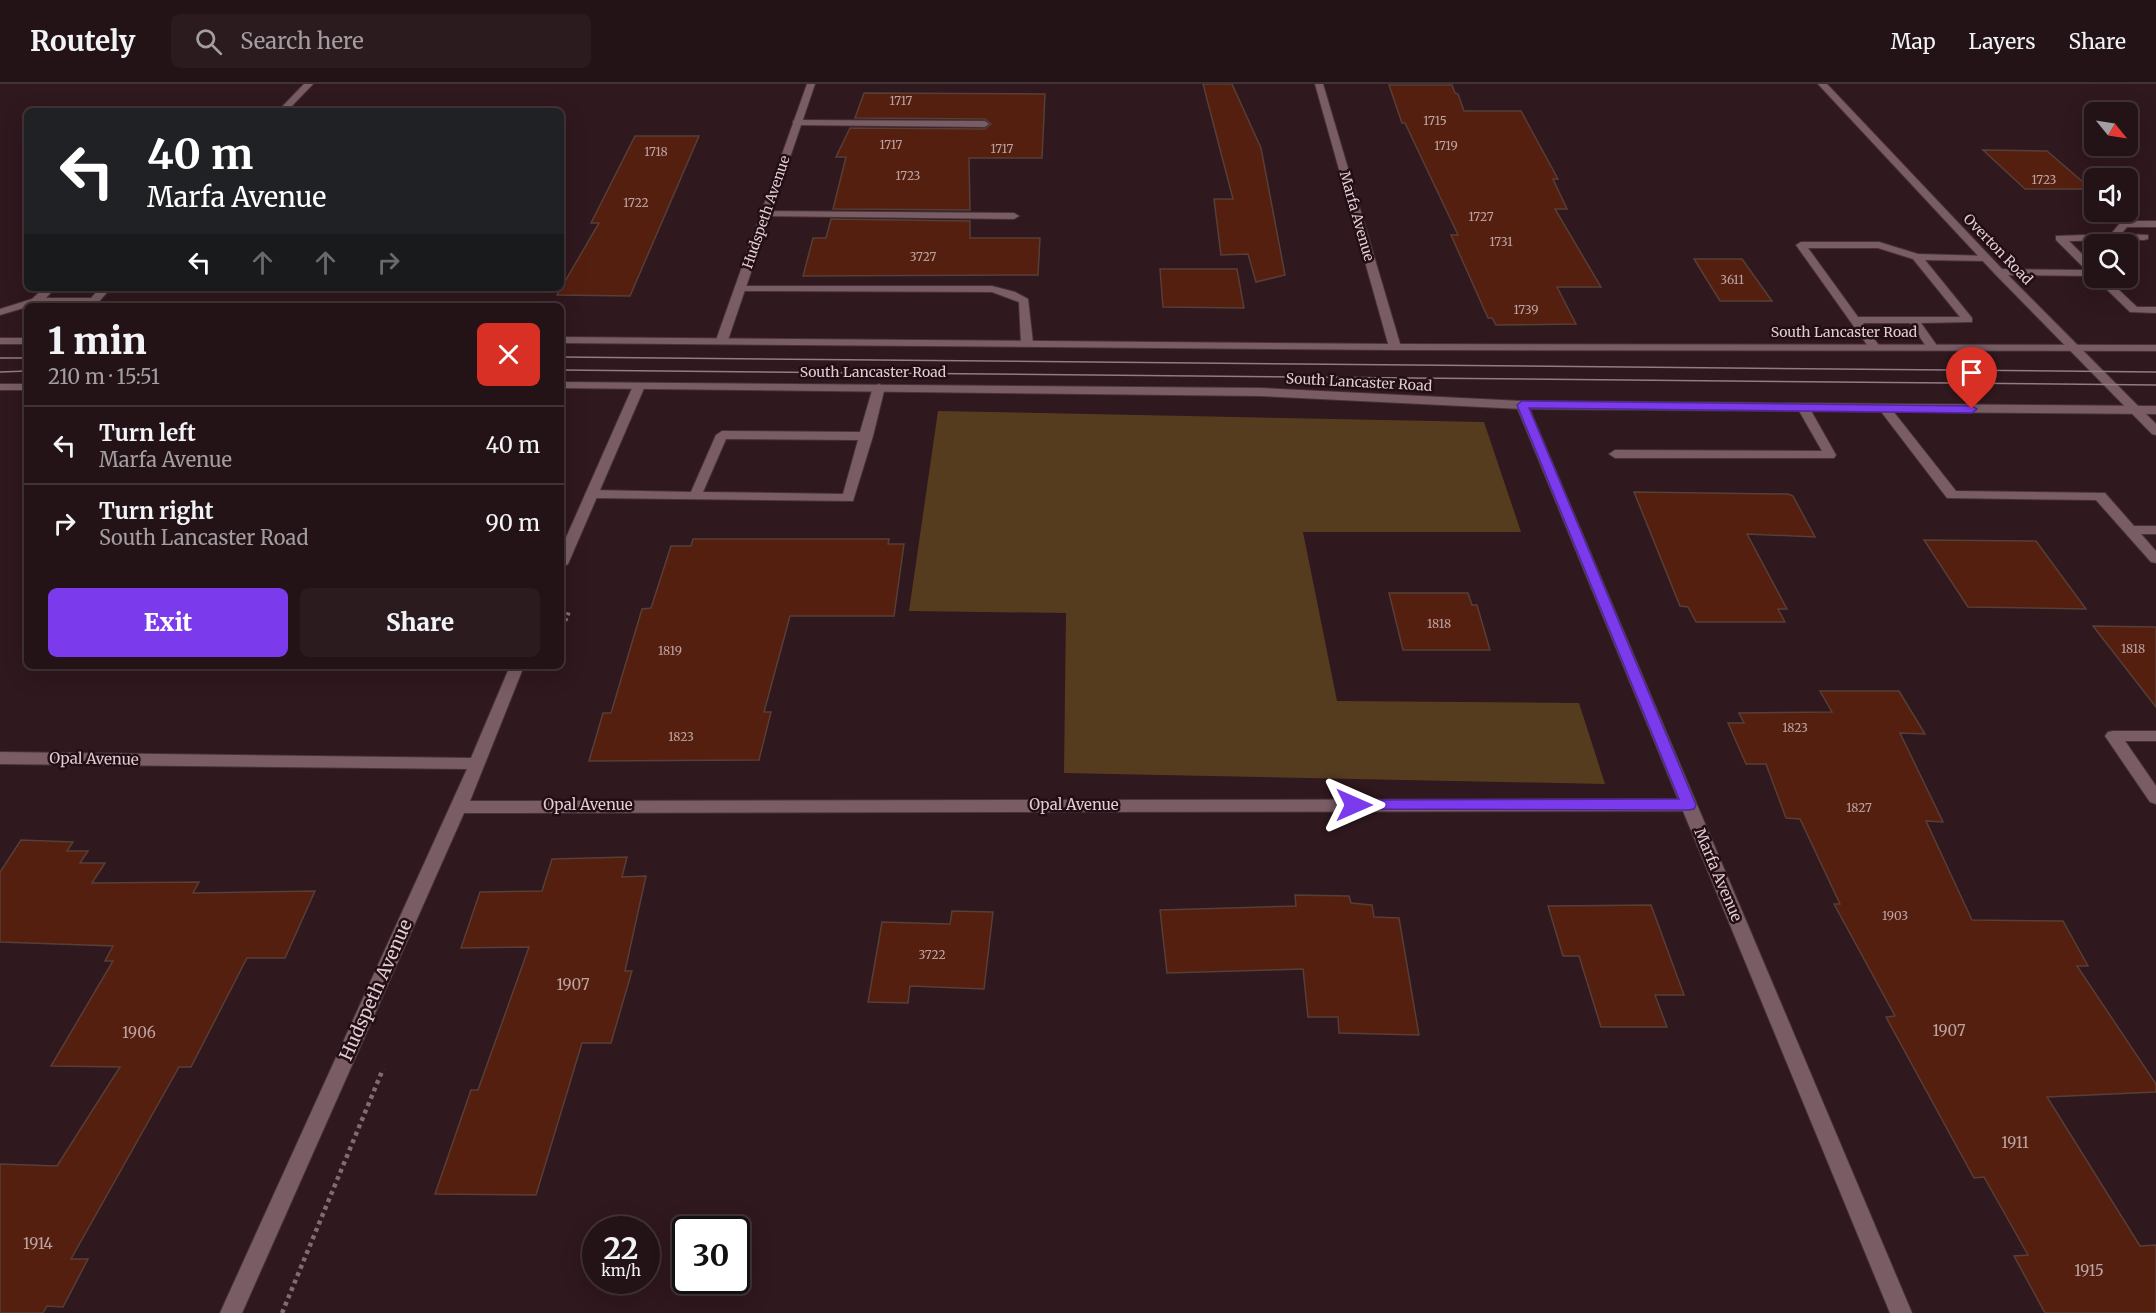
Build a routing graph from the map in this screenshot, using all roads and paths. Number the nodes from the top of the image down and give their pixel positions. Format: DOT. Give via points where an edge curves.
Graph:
graph roads {
  1 [pos="309,84"];
  2 [pos="811,84"];
  3 [pos="1319,84"];
  4 [pos="1822,84"];
  5 [pos="285,108"];
  6 [pos="796,123"];
  7 [pos="985,124"];
  8 [pos="764,214"];
  9 [pos="1014,216"];
  10 [pos="2156,224"];
  11 [pos="2116,234"];
  12 [pos="2138,237"];
  13 [pos="2144,237"];
  14 [pos="2084,238"];
  15 [pos="1917,257"];
  16 [pos="1985,258"];
  17 [pos="2084,262"];
  18 [pos="1999,272"];
  19 [pos="2084,272"];
  20 [pos="2111,288"];
  21 [pos="739,289"];
  22 [pos="47,291"];
  23 [pos="103,291"];
  24 [pos="36,301"];
  25 [pos="29,303"];
  26 [pos="73,303"];
  27 [pos="92,303"];
  28 [pos="24,305"];
  29 [pos="2156,310"];
  30 [pos="0,312"];
  31 [pos="1855,320"];
  32 [pos="1913,320"];
  33 [pos="564,340"];
  34 [pos="722,340"];
  35 [pos="0,341"];
  36 [pos="24,341"];
  37 [pos="1027,343"];
  38 [pos="1395,347"];
  39 [pos="1874,347"];
  40 [pos="1932,347"];
  41 [pos="2156,348"];
  42 [pos="2074,349"];
  43 [pos="564,385"];
  44 [pos="639,386"];
  45 [pos="0,387"];
  46 [pos="24,387"];
  47 [pos="879,387"];
  48 [pos="1522,405"];
  49 [pos="1804,409"];
  50 [pos="1885,410"];
  51 [pos="2136,410"];
  52 [pos="2156,410"];
  53 [pos="2156,431"];
  54 [pos="867,436"];
  55 [pos="1615,454"];
  56 [pos="591,494"];
  57 [pos="695,496"];
  58 [pos="2130,530"];
  59 [pos="2156,530"];
  60 [pos="564,557"];
  61 [pos="2156,559"];
  62 [pos="569,612"];
  63 [pos="564,624"];
  64 [pos="516,669"];
  65 [pos="2156,736"];
  66 [pos="0,758"];
  67 [pos="476,764"];
  68 [pos="2156,798"];
  69 [pos="1689,805"];
  70 [pos="459,807"];
  71 [pos="231,1313"];
  72 [pos="1901,1313"];
  1 -- 5 [label="street"];
  2 -- 6 [label="street, Hudspeth Avenue"];
  3 -- 38 [label="street, Marfa Avenue"];
  4 -- 16 [label="street, Overton Road"];
  6 -- 7 [label="street"];
  6 -- 8 [label="street, Hudspeth Avenue"];
  8 -- 9 [label="street"];
  8 -- 21 [label="street, Hudspeth Avenue"];
  10 -- 11 [label="street" via="2124,224"];
  12 -- 13 [label="street"];
  14 -- 17 [label="street" via="2060,238"];
  15 -- 16 [label="street"];
  15 -- 31 [label="street" via="1879,245 1802,245"];
  15 -- 32 [label="street" via="1968,320"];
  16 -- 18 [label="street, Overton Road"];
  18 -- 19 [label="street"];
  18 -- 42 [label="street, Overton Road"];
  20 -- 29 [label="street" via="2134,310"];
  21 -- 34 [label="street, Hudspeth Avenue"];
  21 -- 37 [label="street" via="992,289 1024,301"];
  22 -- 24 [label="street"];
  23 -- 27 [label="street"];
  24 -- 25 [label="street"];
  24 -- 26 [label="street"];
  28 -- 30 [label="street"];
  31 -- 32 [label="street"];
  31 -- 39 [label="street"];
  32 -- 40 [label="street"];
  33 -- 34 [label="street, South Lancaster Road"];
  34 -- 37 [label="street, South Lancaster Road"];
  35 -- 36 [label="street"];
  37 -- 38 [label="street, South Lancaster Road"];
  38 -- 39 [label="street, South Lancaster Road"];
  39 -- 40 [label="street, South Lancaster Road"];
  40 -- 42 [label="street, South Lancaster Road"];
  41 -- 42 [label="street, South Lancaster Road"];
  42 -- 51 [label="street, Overton Road"];
  43 -- 44 [label="street, South Lancaster Road"];
  44 -- 47 [label="street, South Lancaster Road"];
  44 -- 56 [label="street"];
  45 -- 46 [label="street"];
  47 -- 48 [label="street, South Lancaster Road" via="1260,392"];
  47 -- 54 [label="street"];
  48 -- 49 [label="street, South Lancaster Road"];
  48 -- 69 [label="street, Marfa Avenue"];
  49 -- 50 [label="street, South Lancaster Road"];
  49 -- 55 [label="street" via="1830,454"];
  50 -- 51 [label="street, South Lancaster Road"];
  50 -- 58 [label="street" via="1952,495 2100,496"];
  51 -- 52 [label="street, South Lancaster Road"];
  51 -- 53 [label="street, Overton Road"];
  54 -- 57 [label="street" via="722,435"];
  54 -- 57 [label="street" via="848,498"];
  56 -- 57 [label="street"];
  56 -- 60 [label="street"];
  58 -- 59 [label="street"];
  58 -- 61 [label="street"];
  62 -- 63 [label="path"];
  64 -- 67 [label="street, Hudspeth Avenue"];
  65 -- 68 [label="street" via="2113,736"];
  66 -- 67 [label="street, Opal Avenue"];
  67 -- 70 [label="street, Hudspeth Avenue"];
  69 -- 70 [label="street, Opal Avenue"];
  69 -- 72 [label="street, Marfa Avenue"];
  70 -- 71 [label="street, Hudspeth Avenue"];
}
